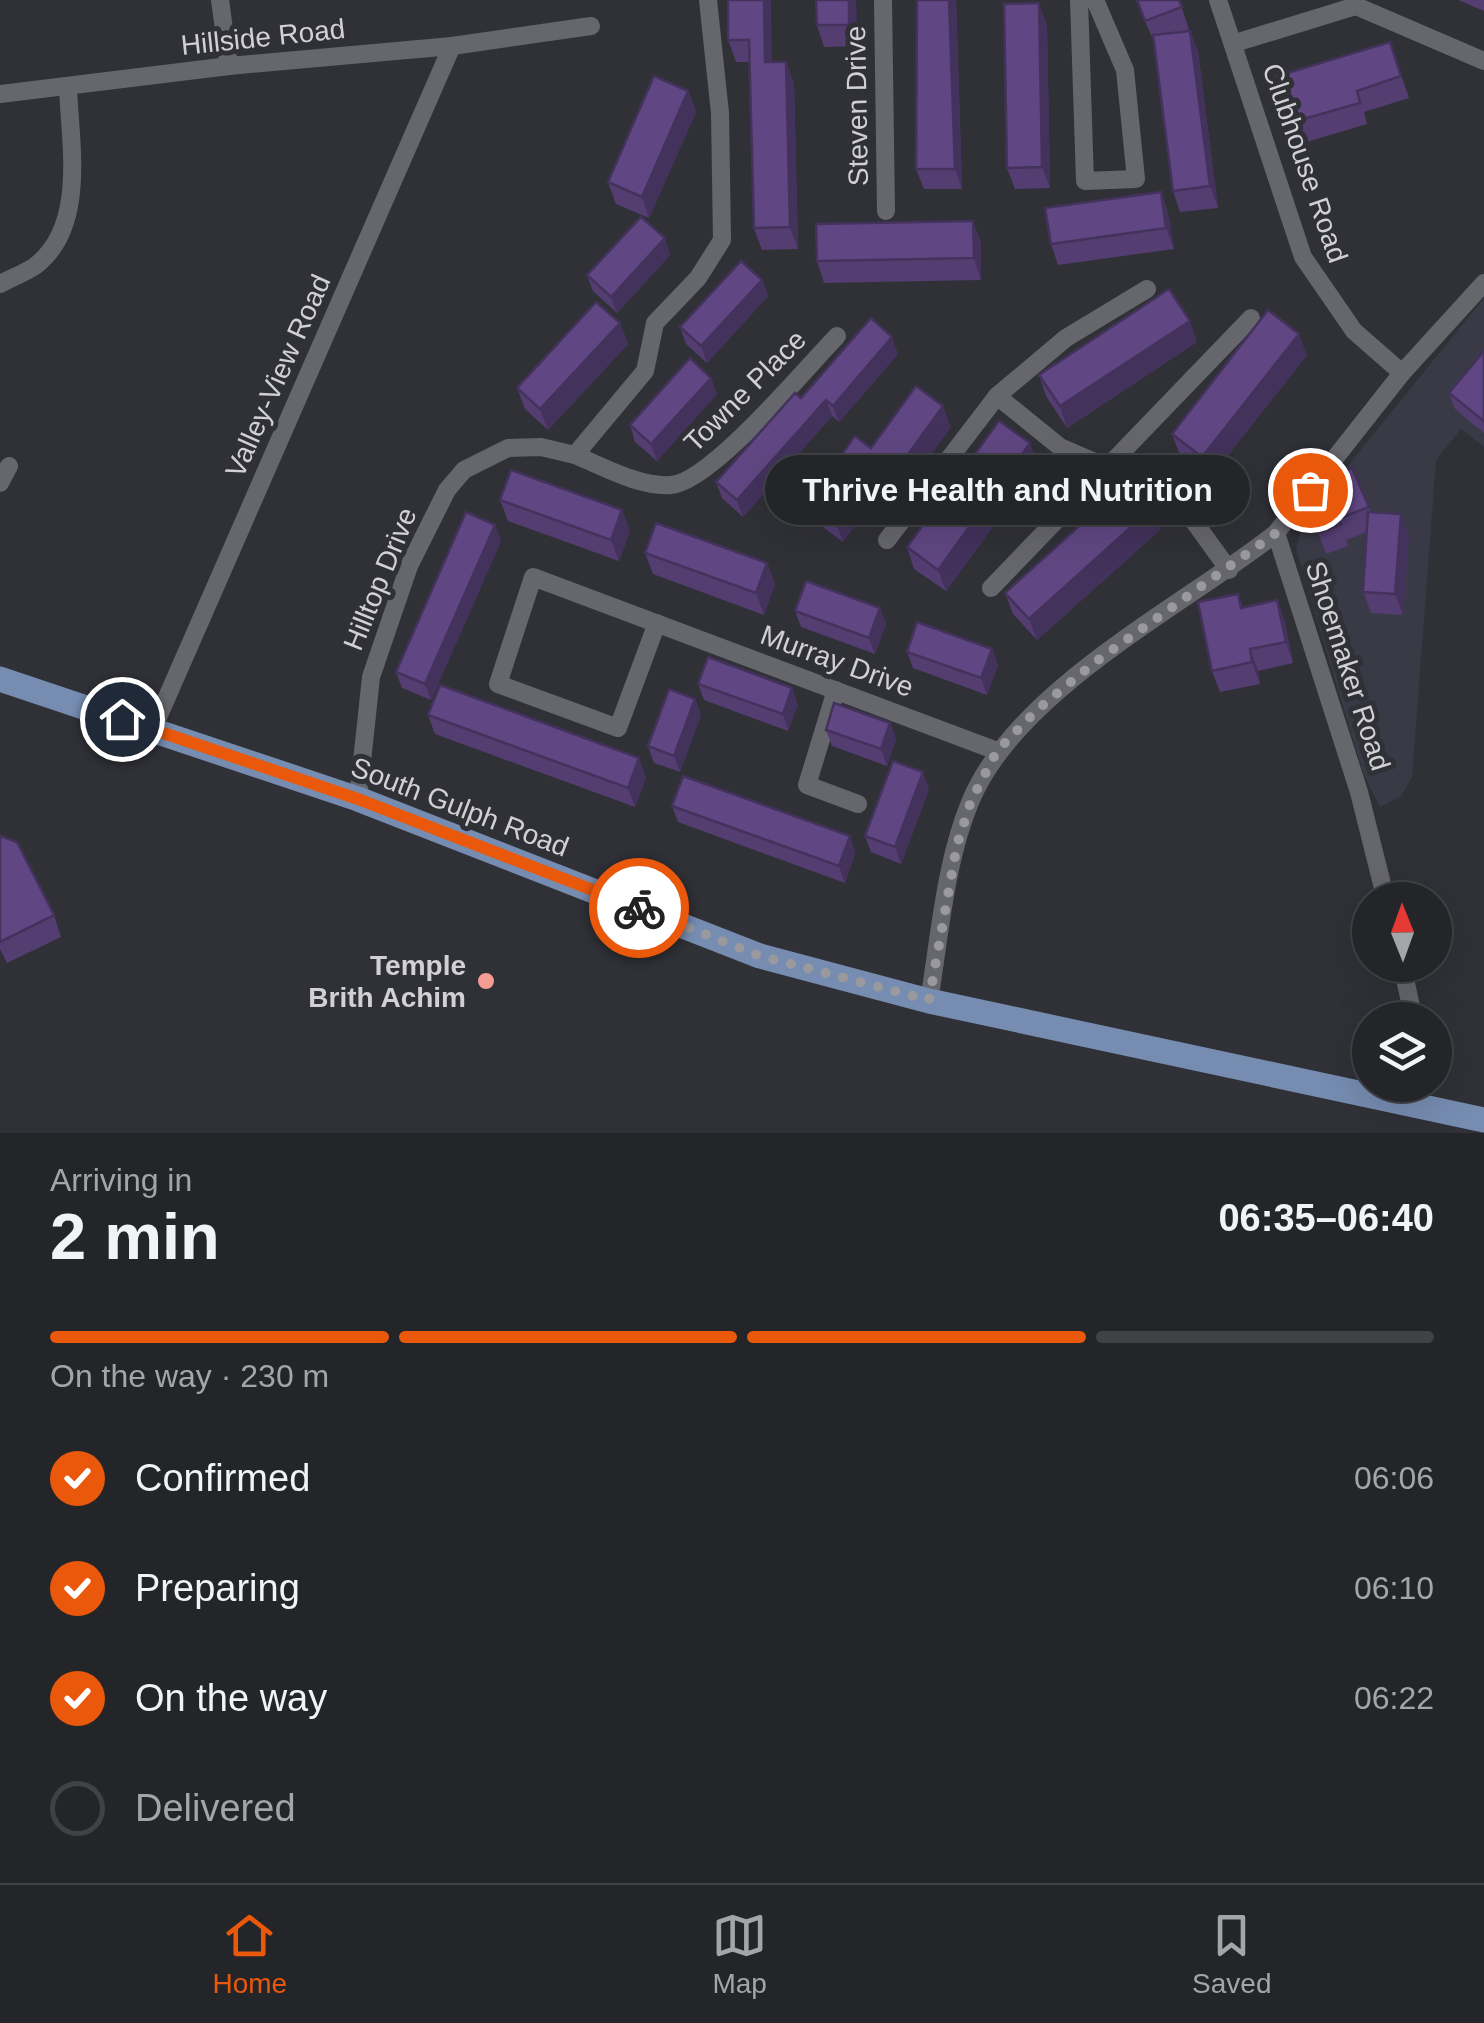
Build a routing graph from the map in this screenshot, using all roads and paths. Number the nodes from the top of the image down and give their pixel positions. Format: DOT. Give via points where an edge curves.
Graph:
graph roads {
  1 [pos="220,0"];
  2 [pos="708,0"];
  3 [pos="882,0"];
  4 [pos="1079,0"];
  5 [pos="1094,0"];
  6 [pos="1218,0"];
  7 [pos="591,26"];
  8 [pos="1236,42"];
  9 [pos="452,46"];
  10 [pos="1484,61"];
  11 [pos="230,66"];
  12 [pos="68,88"];
  13 [pos="0,94"];
  14 [pos="886,212"];
  15 [pos="1484,283"];
  16 [pos="0,284"];
  17 [pos="1147,289"];
  18 [pos="1251,318"];
  19 [pos="838,336"];
  20 [pos="1402,373"];
  21 [pos="996,396"];
  22 [pos="575,456"];
  23 [pos="1108,470"];
  24 [pos="1276,533"];
  25 [pos="887,540"];
  26 [pos="1229,570"];
  27 [pos="991,588"];
  28 [pos="656,624"];
  29 [pos="0,679"];
  30 [pos="836,690"];
  31 [pos="153,729"];
  32 [pos="997,751"];
  33 [pos="358,799"];
  34 [pos="858,804"];
  35 [pos="1382,882"];
  36 [pos="929,1000"];
  37 [pos="1352,1083"];
  38 [pos="1432,1102"];
  39 [pos="1484,1120"];
  1 -- 11 [label="street"];
  2 -- 22 [label="street" via="720,112 722,240 698,278 655,322 645,371"];
  3 -- 14 [label="street, Steven Drive"];
  4 -- 5 [label="street" via="1085,181 1136,179 1125,70"];
  6 -- 8 [label="street, Clubhouse Road"];
  7 -- 9 [label="street, Hillside Road"];
  8 -- 10 [label="street" via="1356,6"];
  8 -- 20 [label="street, Clubhouse Road" via="1303,257 1354,331"];
  9 -- 11 [label="street, Hillside Road"];
  9 -- 31 [label="street, Valley-View Road"];
  11 -- 12 [label="street, Hillside Road"];
  12 -- 13 [label="street, Hillside Road"];
  12 -- 16 [label="street" via="72,191 65,218 36,265"];
  15 -- 20 [label="street"];
  17 -- 21 [label="street" via="1066,338"];
  18 -- 23 [label="street"];
  19 -- 22 [label="street, Towne Place" via="687,483 653,485"];
  20 -- 24 [label="street"];
  21 -- 23 [label="street" via="1060,447"];
  21 -- 25 [label="street"];
  22 -- 33 [label="street, Hilltop Drive" via="508,448 464,470 447,490 409,566 371,677"];
  23 -- 26 [label="street" via="1164,492"];
  23 -- 27 [label="street"];
  24 -- 26 [label="street"];
  24 -- 35 [label="street, Shoemaker Road"];
  26 -- 32 [label="street" via="1094,663"];
  28 -- 28 [label="street, Murray Drive" via="533,576 498,684 618,728"];
  28 -- 30 [label="street, Murray Drive"];
  29 -- 31 [label="main road, South Gulph Road"];
  30 -- 32 [label="street, Murray Drive"];
  30 -- 34 [label="street" via="807,785"];
  31 -- 33 [label="main road, South Gulph Road"];
  32 -- 36 [label="street" via="957,845"];
  33 -- 36 [label="main road, South Gulph Road" via="760,956"];
  36 -- 37 [label="main road, South Gulph Road"];
  38 -- 39 [label="main road, South Gulph Road"];
}
